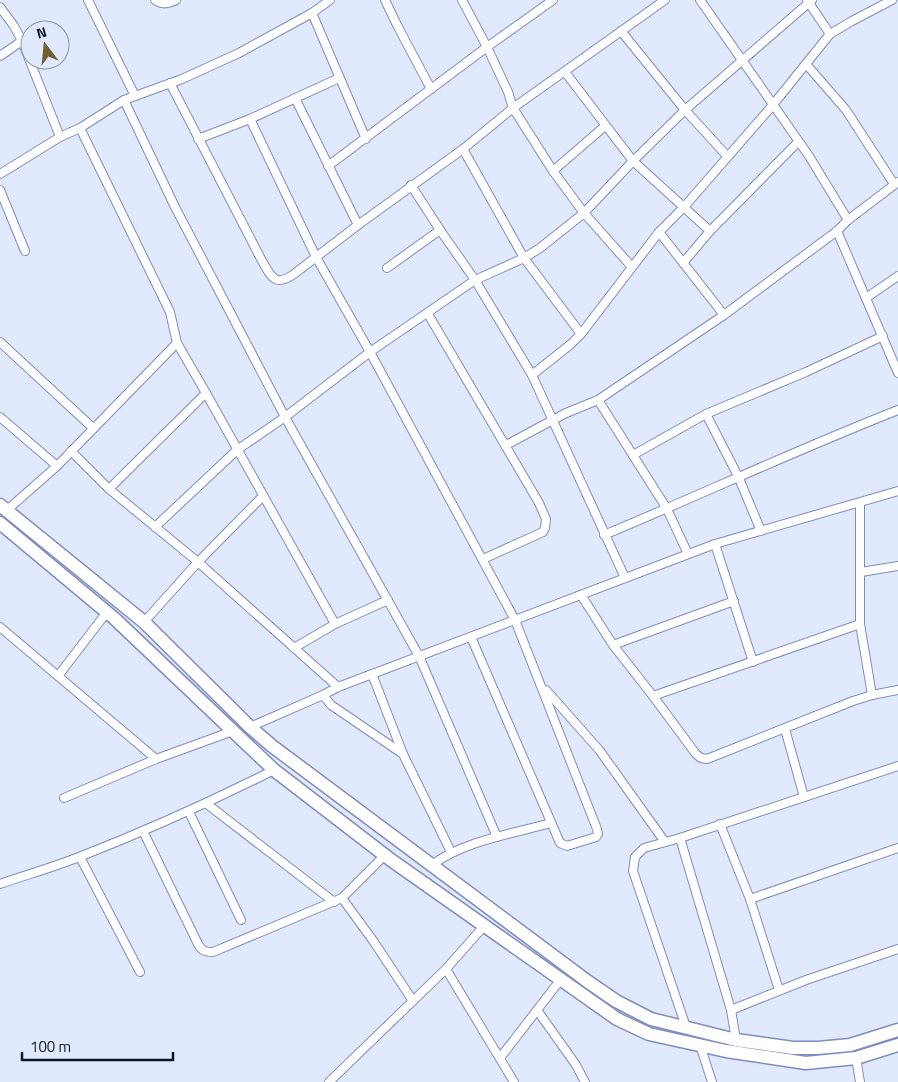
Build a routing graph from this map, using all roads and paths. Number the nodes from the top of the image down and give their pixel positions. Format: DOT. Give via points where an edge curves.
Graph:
graph roads {
  1 [pos="88,0"];
  2 [pos="155,0"];
  3 [pos="176,0"];
  4 [pos="330,0"];
  5 [pos="385,0"];
  6 [pos="462,0"];
  7 [pos="553,0"];
  8 [pos="665,0"];
  9 [pos="700,0"];
  10 [pos="892,0"];
  11 [pos="809,1"];
  12 [pos="0,7"];
  13 [pos="312,13"];
  14 [pos="621,32"];
  15 [pos="830,34"];
  16 [pos="20,37"];
  17 [pos="20,42"];
  18 [pos="487,47"];
  19 [pos="0,56"];
  20 [pos="742,59"];
  21 [pos="806,64"];
  22 [pos="33,70"];
  23 [pos="565,72"];
  24 [pos="339,78"];
  25 [pos="170,83"];
  26 [pos="431,89"];
  27 [pos="135,96"];
  28 [pos="295,98"];
  29 [pos="124,100"];
  30 [pos="772,106"];
  31 [pos="514,108"];
  32 [pos="685,110"];
  33 [pos="250,119"];
  34 [pos="605,126"];
  35 [pos="80,128"];
  36 [pos="60,137"];
  37 [pos="198,139"];
  38 [pos="366,139"];
  39 [pos="798,142"];
  40 [pos="463,149"];
  41 [pos="727,156"];
  42 [pos="633,161"];
  43 [pos="328,166"];
  44 [pos="553,171"];
  45 [pos="0,174"];
  46 [pos="896,183"];
  47 [pos="411,185"];
  48 [pos="0,190"];
  49 [pos="684,208"];
  50 [pos="584,213"];
  51 [pos="848,220"];
  52 [pos="358,225"];
  53 [pos="440,230"];
  54 [pos="710,231"];
  55 [pos="837,231"];
  56 [pos="659,232"];
  57 [pos="25,252"];
  58 [pos="316,257"];
  59 [pos="524,258"];
  60 [pos="683,263"];
  61 [pos="631,266"];
  62 [pos="387,268"];
  63 [pos="898,276"];
  64 [pos="475,280"];
  65 [pos="866,298"];
  66 [pos="428,314"];
  67 [pos="724,315"];
  68 [pos="581,334"];
  69 [pos="883,336"];
  70 [pos="0,342"];
  71 [pos="177,343"];
  72 [pos="370,352"];
  73 [pos="898,373"];
  74 [pos="532,376"];
  75 [pos="206,393"];
  76 [pos="598,400"];
  77 [pos="898,410"];
  78 [pos="706,414"];
  79 [pos="0,417"];
  80 [pos="286,417"];
  81 [pos="553,421"];
  82 [pos="94,428"];
  83 [pos="506,445"];
  84 [pos="237,450"];
  85 [pos="70,451"];
  86 [pos="633,455"];
  87 [pos="57,466"];
  88 [pos="738,476"];
  89 [pos="109,488"];
  90 [pos="898,491"];
  91 [pos="263,496"];
  92 [pos="860,503"];
  93 [pos="3,508"];
  94 [pos="667,509"];
  95 [pos="0,522"];
  96 [pos="155,527"];
  97 [pos="761,531"];
  98 [pos="604,535"];
  99 [pos="715,544"];
  100 [pos="688,554"];
  101 [pos="483,559"];
  102 [pos="198,562"];
  103 [pos="898,566"];
  104 [pos="860,572"];
  105 [pos="625,578"];
  106 [pos="581,595"];
  107 [pos="388,600"];
  108 [pos="734,601"];
  109 [pos="107,612"];
  110 [pos="516,620"];
  111 [pos="144,622"];
  112 [pos="335,624"];
  113 [pos="860,624"];
  114 [pos="0,627"];
  115 [pos="471,637"];
  116 [pos="613,644"];
  117 [pos="294,648"];
  118 [pos="420,656"];
  119 [pos="753,662"];
  120 [pos="372,674"];
  121 [pos="58,676"];
  122 [pos="542,685"];
  123 [pos="338,687"];
  124 [pos="898,690"];
  125 [pos="323,695"];
  126 [pos="872,695"];
  127 [pos="653,696"];
  128 [pos="250,727"];
  129 [pos="785,729"];
  130 [pos="233,731"];
  131 [pos="403,754"];
  132 [pos="156,759"];
  133 [pos="898,766"];
  134 [pos="274,770"];
  135 [pos="804,797"];
  136 [pos="64,798"];
  137 [pos="207,804"];
  138 [pos="189,812"];
  139 [pos="551,823"];
  140 [pos="720,824"];
  141 [pos="143,831"];
  142 [pos="497,837"];
  143 [pos="680,838"];
  144 [pos="665,842"];
  145 [pos="898,848"];
  146 [pos="451,852"];
  147 [pos="385,855"];
  148 [pos="80,857"];
  149 [pos="431,866"];
  150 [pos="0,884"];
  151 [pos="342,898"];
  152 [pos="750,900"];
  153 [pos="334,902"];
  154 [pos="240,920"];
  155 [pos="484,926"];
  156 [pos="898,949"];
  157 [pos="446,969"];
  158 [pos="140,972"];
  159 [pos="561,979"];
  160 [pos="779,990"];
  161 [pos="413,1001"];
  162 [pos="537,1010"];
  163 [pos="731,1010"];
  164 [pos="686,1028"];
  165 [pos="898,1030"];
  166 [pos="736,1040"];
  167 [pos="700,1045"];
  168 [pos="898,1045"];
  169 [pos="500,1058"];
  170 [pos="856,1058"];
  171 [pos="329,1082"];
  172 [pos="514,1082"];
  173 [pos="584,1082"];
  174 [pos="712,1082"];
  175 [pos="860,1082"];
  1 -- 27 [label="street"];
  2 -- 3 [label="street" via="160,4"];
  4 -- 13 [label="street"];
  5 -- 26 [label="street"];
  6 -- 18 [label="street"];
  7 -- 18 [label="street"];
  8 -- 14 [label="street"];
  9 -- 20 [label="street"];
  10 -- 15 [label="street"];
  11 -- 15 [label="street"];
  11 -- 20 [label="street"];
  12 -- 16 [label="street"];
  13 -- 24 [label="street"];
  13 -- 25 [label="street" via="239,53"];
  14 -- 23 [label="street"];
  14 -- 32 [label="street"];
  15 -- 21 [label="street"];
  17 -- 19 [label="street"];
  18 -- 26 [label="street"];
  18 -- 31 [label="street"];
  20 -- 30 [label="street"];
  20 -- 32 [label="street"];
  21 -- 30 [label="street"];
  21 -- 46 [label="street" via="846,110"];
  22 -- 36 [label="street"];
  23 -- 31 [label="street"];
  23 -- 34 [label="street"];
  24 -- 28 [label="street"];
  24 -- 38 [label="street"];
  25 -- 27 [label="street"];
  25 -- 37 [label="street"];
  26 -- 38 [label="street"];
  27 -- 29 [label="street"];
  28 -- 33 [label="street"];
  28 -- 43 [label="street"];
  29 -- 35 [label="street"];
  29 -- 80 [label="street" via="175,207"];
  30 -- 39 [label="street"];
  30 -- 41 [label="street"];
  31 -- 40 [label="street"];
  31 -- 44 [label="street"];
  32 -- 41 [label="street"];
  32 -- 42 [label="street"];
  33 -- 37 [label="street"];
  33 -- 58 [label="street"];
  34 -- 42 [label="street"];
  34 -- 44 [label="street"];
  35 -- 36 [label="street"];
  35 -- 71 [label="street" via="170,312"];
  36 -- 45 [label="street"];
  37 -- 58 [label="street" via="273,278 286,280"];
  38 -- 43 [label="street"];
  39 -- 51 [label="street"];
  39 -- 54 [label="street"];
  40 -- 47 [label="street"];
  40 -- 59 [label="street"];
  41 -- 49 [label="street"];
  42 -- 49 [label="street"];
  42 -- 50 [label="street"];
  43 -- 52 [label="street"];
  44 -- 50 [label="street"];
  46 -- 51 [label="street"];
  47 -- 52 [label="street"];
  47 -- 53 [label="street"];
  48 -- 57 [label="street"];
  49 -- 54 [label="street"];
  49 -- 56 [label="street"];
  50 -- 59 [label="street"];
  50 -- 61 [label="street"];
  51 -- 55 [label="street"];
  52 -- 58 [label="street"];
  53 -- 62 [label="street"];
  53 -- 64 [label="street"];
  54 -- 60 [label="street"];
  55 -- 65 [label="street"];
  55 -- 67 [label="street"];
  56 -- 60 [label="street"];
  56 -- 61 [label="street"];
  58 -- 72 [label="street"];
  59 -- 64 [label="street"];
  59 -- 68 [label="street"];
  60 -- 67 [label="street"];
  61 -- 68 [label="street"];
  63 -- 65 [label="street"];
  64 -- 66 [label="street"];
  64 -- 74 [label="street"];
  65 -- 69 [label="street"];
  66 -- 72 [label="street"];
  66 -- 83 [label="street"];
  67 -- 76 [label="street"];
  68 -- 74 [label="street"];
  69 -- 73 [label="street"];
  69 -- 78 [label="street"];
  70 -- 82 [label="street"];
  71 -- 75 [label="street"];
  71 -- 82 [label="street"];
  72 -- 80 [label="street"];
  72 -- 101 [label="street"];
  74 -- 81 [label="street"];
  75 -- 84 [label="street"];
  75 -- 89 [label="street"];
  76 -- 81 [label="street"];
  76 -- 86 [label="street"];
  77 -- 88 [label="street"];
  78 -- 86 [label="street"];
  78 -- 88 [label="street"];
  79 -- 87 [label="street"];
  80 -- 84 [label="street"];
  80 -- 107 [label="street"];
  81 -- 83 [label="street"];
  81 -- 98 [label="street"];
  82 -- 85 [label="street"];
  83 -- 101 [label="street" via="539,503 546,519 545,528 537,536"];
  84 -- 91 [label="street"];
  84 -- 96 [label="street"];
  85 -- 87 [label="street"];
  85 -- 89 [label="street"];
  86 -- 94 [label="street"];
  87 -- 93 [label="street"];
  88 -- 94 [label="street"];
  88 -- 97 [label="street"];
  89 -- 96 [label="street"];
  90 -- 92 [label="street"];
  91 -- 102 [label="street"];
  91 -- 112 [label="street"];
  92 -- 97 [label="street"];
  92 -- 104 [label="street"];
  93 -- 111 [label="main road"];
  94 -- 98 [label="street"];
  94 -- 100 [label="street"];
  95 -- 109 [label="main road"];
  96 -- 102 [label="street"];
  97 -- 99 [label="street"];
  98 -- 105 [label="street"];
  99 -- 100 [label="street"];
  99 -- 108 [label="street"];
  100 -- 105 [label="street"];
  101 -- 110 [label="street"];
  102 -- 111 [label="street"];
  102 -- 117 [label="street"];
  103 -- 104 [label="street"];
  104 -- 113 [label="street"];
  105 -- 106 [label="street"];
  106 -- 110 [label="street"];
  106 -- 116 [label="street"];
  107 -- 112 [label="street"];
  107 -- 118 [label="street"];
  108 -- 116 [label="street"];
  108 -- 119 [label="street"];
  109 -- 121 [label="street"];
  109 -- 130 [label="main road"];
  110 -- 115 [label="street"];
  110 -- 122 [label="street"];
  111 -- 128 [label="main road"];
  112 -- 117 [label="street"];
  113 -- 119 [label="street"];
  113 -- 126 [label="street"];
  114 -- 121 [label="street"];
  115 -- 118 [label="street"];
  115 -- 139 [label="street"];
  116 -- 127 [label="street"];
  117 -- 123 [label="street"];
  118 -- 120 [label="street"];
  118 -- 142 [label="street"];
  119 -- 127 [label="street"];
  120 -- 123 [label="street"];
  120 -- 131 [label="street"];
  121 -- 132 [label="street"];
  122 -- 139 [label="street" via="598,834 567,846 560,843"];
  122 -- 144 [label="street" via="600,751"];
  123 -- 125 [label="street"];
  124 -- 126 [label="street"];
  125 -- 128 [label="street"];
  125 -- 131 [label="street" via="331,705"];
  126 -- 129 [label="street"];
  127 -- 129 [label="street" via="701,758 716,757"];
  128 -- 149 [label="main road"];
  129 -- 135 [label="street"];
  130 -- 132 [label="street"];
  130 -- 134 [label="main road"];
  131 -- 146 [label="street"];
  132 -- 136 [label="street"];
  133 -- 135 [label="street"];
  134 -- 137 [label="street"];
  134 -- 147 [label="main road"];
  135 -- 140 [label="street"];
  137 -- 138 [label="street"];
  137 -- 153 [label="street"];
  138 -- 141 [label="street"];
  138 -- 154 [label="street"];
  139 -- 142 [label="street"];
  140 -- 143 [label="street"];
  140 -- 152 [label="street"];
  141 -- 148 [label="street"];
  141 -- 153 [label="street" via="198,944 206,952 213,952"];
  142 -- 146 [label="street"];
  143 -- 144 [label="street"];
  143 -- 163 [label="street"];
  144 -- 164 [label="street" via="644,848 635,857 633,871"];
  145 -- 152 [label="street"];
  146 -- 149 [label="street"];
  147 -- 151 [label="street"];
  147 -- 155 [label="main road"];
  148 -- 150 [label="street"];
  148 -- 158 [label="street"];
  149 -- 164 [label="main road" via="616,1000 651,1019"];
  151 -- 153 [label="street"];
  151 -- 161 [label="street"];
  152 -- 160 [label="street"];
  155 -- 157 [label="street"];
  155 -- 159 [label="main road"];
  156 -- 160 [label="street"];
  157 -- 161 [label="street"];
  157 -- 169 [label="street"];
  159 -- 162 [label="street"];
  159 -- 167 [label="main road" via="641,1031"];
  160 -- 163 [label="street"];
  161 -- 171 [label="street"];
  162 -- 169 [label="street"];
  162 -- 173 [label="street" via="572,1059"];
  163 -- 166 [label="street"];
  164 -- 166 [label="main road"];
  165 -- 166 [label="main road" via="850,1045 818,1048"];
  167 -- 170 [label="main road" via="806,1063"];
  167 -- 174 [label="street"];
  168 -- 170 [label="main road"];
  169 -- 172 [label="street"];
  170 -- 175 [label="street"];
}
